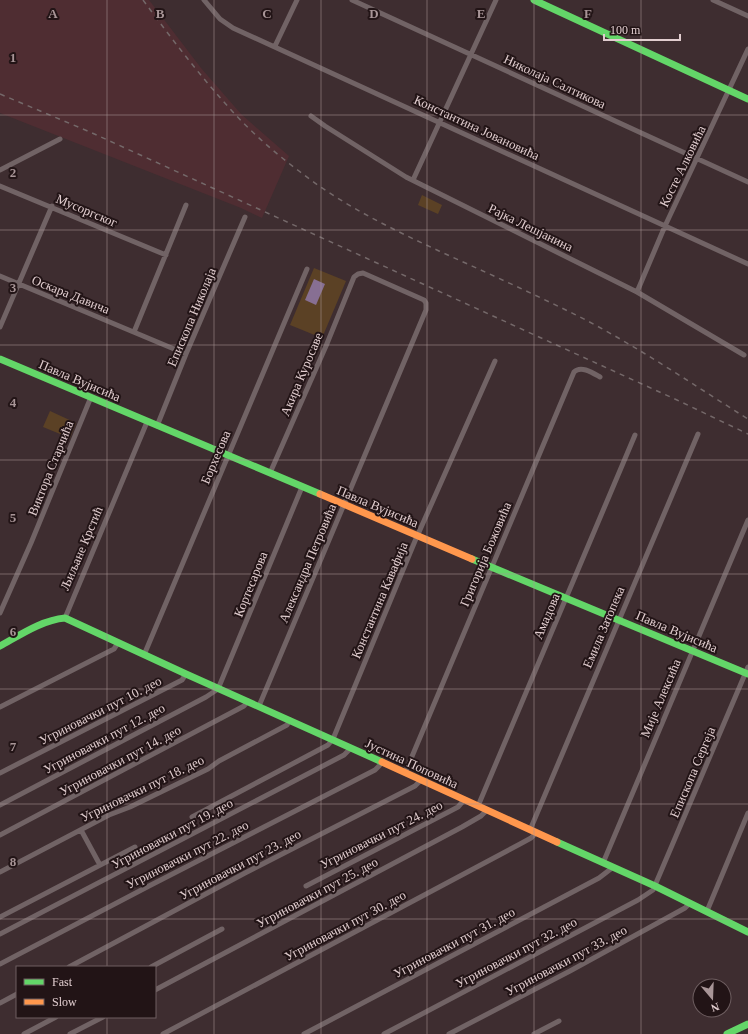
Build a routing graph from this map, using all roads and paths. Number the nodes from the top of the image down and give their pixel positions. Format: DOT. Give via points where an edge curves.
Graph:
graph roads {
  1 [pos="204,0"];
  2 [pos="297,0"];
  3 [pos="352,0"];
  4 [pos="496,0"];
  5 [pos="534,0"];
  6 [pos="713,0"];
  7 [pos="748,16"];
  8 [pos="275,46"];
  9 [pos="748,49"];
  10 [pos="471,55"];
  11 [pos="730,90"];
  12 [pos="748,98"];
  13 [pos="311,116"];
  14 [pos="440,122"];
  15 [pos="60,139"];
  16 [pos="697,159"];
  17 [pos="0,170"];
  18 [pos="412,180"];
  19 [pos="748,182"];
  20 [pos="0,186"];
  21 [pos="186,205"];
  22 [pos="52,206"];
  23 [pos="245,217"];
  24 [pos="665,226"];
  25 [pos="166,255"];
  26 [pos="748,264"];
  27 [pos="307,269"];
  28 [pos="0,276"];
  29 [pos="19,284"];
  30 [pos="637,292"];
  31 [pos="423,318"];
  32 [pos="0,328"];
  33 [pos="134,332"];
  34 [pos="186,354"];
  35 [pos="744,355"];
  36 [pos="0,359"];
  37 [pos="495,361"];
  38 [pos="600,376"];
  39 [pos="91,397"];
  40 [pos="147,422"];
  41 [pos="157,426"];
  42 [pos="698,434"];
  43 [pos="636,435"];
  44 [pos="227,456"];
  45 [pos="270,473"];
  46 [pos="302,487"];
  47 [pos="344,504"];
  48 [pos="748,520"];
  49 [pos="418,535"];
  50 [pos="491,567"];
  51 [pos="566,598"];
  52 [pos="0,613"];
  53 [pos="65,618"];
  54 [pos="618,620"];
  55 [pos="118,643"];
  56 [pos="0,646"];
  57 [pos="692,650"];
  58 [pos="144,655"];
  59 [pos="747,671"];
  60 [pos="186,674"];
  61 [pos="218,689"];
  62 [pos="248,701"];
  63 [pos="259,706"];
  64 [pos="0,707"];
  65 [pos="290,720"];
  66 [pos="333,739"];
  67 [pos="351,748"];
  68 [pos="382,762"];
  69 [pos="0,773"];
  70 [pos="405,773"];
  71 [pos="421,780"];
  72 [pos="464,800"];
  73 [pos="0,805"];
  74 [pos="478,806"];
  75 [pos="487,810"];
  76 [pos="748,813"];
  77 [pos="192,817"];
  78 [pos="81,830"];
  79 [pos="533,831"];
  80 [pos="0,836"];
  81 [pos="135,847"];
  82 [pos="603,863"];
  83 [pos="100,865"];
  84 [pos="612,868"];
  85 [pos="0,872"];
  86 [pos="306,886"];
  87 [pos="656,886"];
  88 [pos="690,903"];
  89 [pos="707,911"];
  90 [pos="0,917"];
  91 [pos="222,929"];
  92 [pos="748,932"];
  93 [pos="0,934"];
  94 [pos="0,964"];
  95 [pos="71,966"];
  96 [pos="152,966"];
  97 [pos="156,989"];
  98 [pos="16,995"];
  99 [pos="0,1003"];
  100 [pos="54,1018"];
  101 [pos="101,1018"];
  102 [pos="559,1021"];
  103 [pos="748,1024"];
  104 [pos="24,1034"];
  105 [pos="70,1034"];
  106 [pos="163,1034"];
  107 [pos="304,1034"];
  108 [pos="384,1034"];
  109 [pos="449,1034"];
  110 [pos="534,1034"];
  111 [pos="727,1034"];
  1 -- 8 [label="street, Константина Јовановића" via="220,19 229,25"];
  2 -- 8 [label="street"];
  3 -- 10 [label="street, Николаја Салтикова"];
  4 -- 10 [label="street"];
  5 -- 11 [label="street"];
  6 -- 7 [label="street"];
  8 -- 14 [label="street, Константина Јовановића"];
  9 -- 11 [label="street, Косте Алковића"];
  10 -- 14 [label="street"];
  10 -- 16 [label="street, Николаја Салтикова"];
  11 -- 12 [label="street"];
  11 -- 16 [label="street, Косте Алковића"];
  13 -- 18 [label="street, Рајка Лешјанина"];
  14 -- 18 [label="street"];
  14 -- 24 [label="street, Константина Јовановића"];
  15 -- 17 [label="street"];
  16 -- 19 [label="street, Николаја Салтикова"];
  16 -- 24 [label="street, Косте Алковића"];
  18 -- 30 [label="street, Рајка Лешјанина"];
  20 -- 22 [label="street, Мусоргског"];
  21 -- 25 [label="street"];
  22 -- 25 [label="street, Мусоргског"];
  22 -- 29 [label="street"];
  23 -- 34 [label="street, Епископа Николаја"];
  24 -- 26 [label="street, Константина Јовановића"];
  24 -- 30 [label="street, Косте Алковића"];
  25 -- 33 [label="street"];
  27 -- 44 [label="street, Борхесова"];
  28 -- 29 [label="street, Оскара Давича"];
  29 -- 32 [label="street"];
  29 -- 33 [label="street, Оскара Давича"];
  30 -- 35 [label="street, Рајка Лешјанина"];
  31 -- 45 [label="street, Акира Куросаве" via="427,306 424,300 363,273 354,277"];
  31 -- 47 [label="street, Александра Петровића"];
  33 -- 34 [label="street, Оскара Давича"];
  34 -- 41 [label="street, Епископа Николаја"];
  36 -- 39 [label="street, Павла Вујисића"];
  37 -- 49 [label="street, Константина Кавафија"];
  38 -- 50 [label="street, Григорија Божовића" via="581,368 575,370"];
  39 -- 40 [label="street, Павла Вујисића"];
  39 -- 52 [label="street, Виктора Старчића" via="32,543"];
  40 -- 41 [label="street, Павла Вујисића"];
  40 -- 53 [label="street, Љиљане Крстић"];
  41 -- 44 [label="street, Павла Вујисића"];
  42 -- 54 [label="street, Емила Затопека"];
  43 -- 51 [label="street, Амадова"];
  44 -- 45 [label="street, Павла Вујисића"];
  44 -- 58 [label="street, Борхесова"];
  45 -- 46 [label="street, Павла Вујисића"];
  46 -- 47 [label="street, Павла Вујисића"];
  46 -- 61 [label="street, Кортесарова"];
  47 -- 49 [label="street, Павла Вујисића"];
  47 -- 63 [label="street, Александра Петровића"];
  48 -- 57 [label="street, Мије Алексића"];
  49 -- 50 [label="street, Павла Вујисића"];
  49 -- 66 [label="street, Константина Кавафија"];
  50 -- 51 [label="street, Павла Вујисића"];
  50 -- 70 [label="street, Григорија Божовића"];
  51 -- 54 [label="street, Павла Вујисића"];
  51 -- 74 [label="street, Амадова"];
  53 -- 55 [label="street, Јустина Поповића"];
  53 -- 56 [label="street" via="47,622"];
  54 -- 57 [label="street, Павла Вујисића"];
  54 -- 79 [label="street, Емила Затопека"];
  55 -- 58 [label="street, Јустина Поповића"];
  55 -- 64 [label="street" via="114,649"];
  57 -- 59 [label="street, Павла Вујисића"];
  57 -- 82 [label="street, Мије Алексића"];
  58 -- 60 [label="street, Јустина Поповића"];
  59 -- 87 [label="street, Епископа Сергеја"];
  60 -- 61 [label="street, Јустина Поповића"];
  60 -- 69 [label="street, Угриновачки пут 10. део" via="182,680"];
  61 -- 62 [label="street, Јустина Поповића"];
  61 -- 73 [label="street, Угриновачки пут 12. део"];
  62 -- 63 [label="street, Јустина Поповића"];
  62 -- 80 [label="street, Угриновачки пут 14. део" via="244,706"];
  63 -- 65 [label="street, Јустина Поповића"];
  65 -- 66 [label="street, Јустина Поповића"];
  65 -- 78 [label="street, Угриновачки пут 18. део" via="287,725 219,760 208,769"];
  66 -- 67 [label="street, Јустина Поповића"];
  66 -- 77 [label="street" via="328,745"];
  67 -- 68 [label="street, Јустина Поповића"];
  67 -- 93 [label="street, Угриновачки пут 19. део" via="344,755"];
  68 -- 70 [label="street, Јустина Поповића"];
  68 -- 94 [label="street, Угриновачки пут 22. део" via="378,768 345,786"];
  70 -- 71 [label="street, Јустина Поповића"];
  71 -- 72 [label="street, Јустина Поповића"];
  71 -- 95 [label="street, Угриновачки пут 23. део" via="415,786"];
  72 -- 74 [label="street, Јустина Поповића"];
  72 -- 86 [label="street, Угриновачки пут 24. део" via="458,807"];
  74 -- 75 [label="street, Јустина Поповића"];
  75 -- 79 [label="street, Јустина Поповића"];
  75 -- 97 [label="street, Угриновачки пут 25. део" via="462,827"];
  76 -- 89 [label="street"];
  78 -- 83 [label="street"];
  78 -- 85 [label="street, Угриновачки пут 18. део"];
  79 -- 82 [label="street, Јустина Поповића"];
  79 -- 106 [label="street, Угриновачки пут 30. део" via="531,838"];
  81 -- 83 [label="street"];
  82 -- 84 [label="street, Јустина Поповића"];
  83 -- 90 [label="street"];
  84 -- 87 [label="street, Јустина Поповића"];
  84 -- 107 [label="street, Угриновачки пут 31. део" via="599,878"];
  87 -- 88 [label="street, Јустина Поповића"];
  87 -- 108 [label="street, Угриновачки пут 32. део" via="644,897"];
  88 -- 89 [label="street, Јустина Поповића"];
  88 -- 109 [label="street, Угриновачки пут 33. део" via="688,907 644,931"];
  89 -- 92 [label="street, Јустина Поповића"];
  91 -- 96 [label="street"];
  98 -- 99 [label="street"];
  100 -- 104 [label="street"];
  101 -- 105 [label="street"];
  102 -- 110 [label="street"];
  103 -- 111 [label="street"];
}
